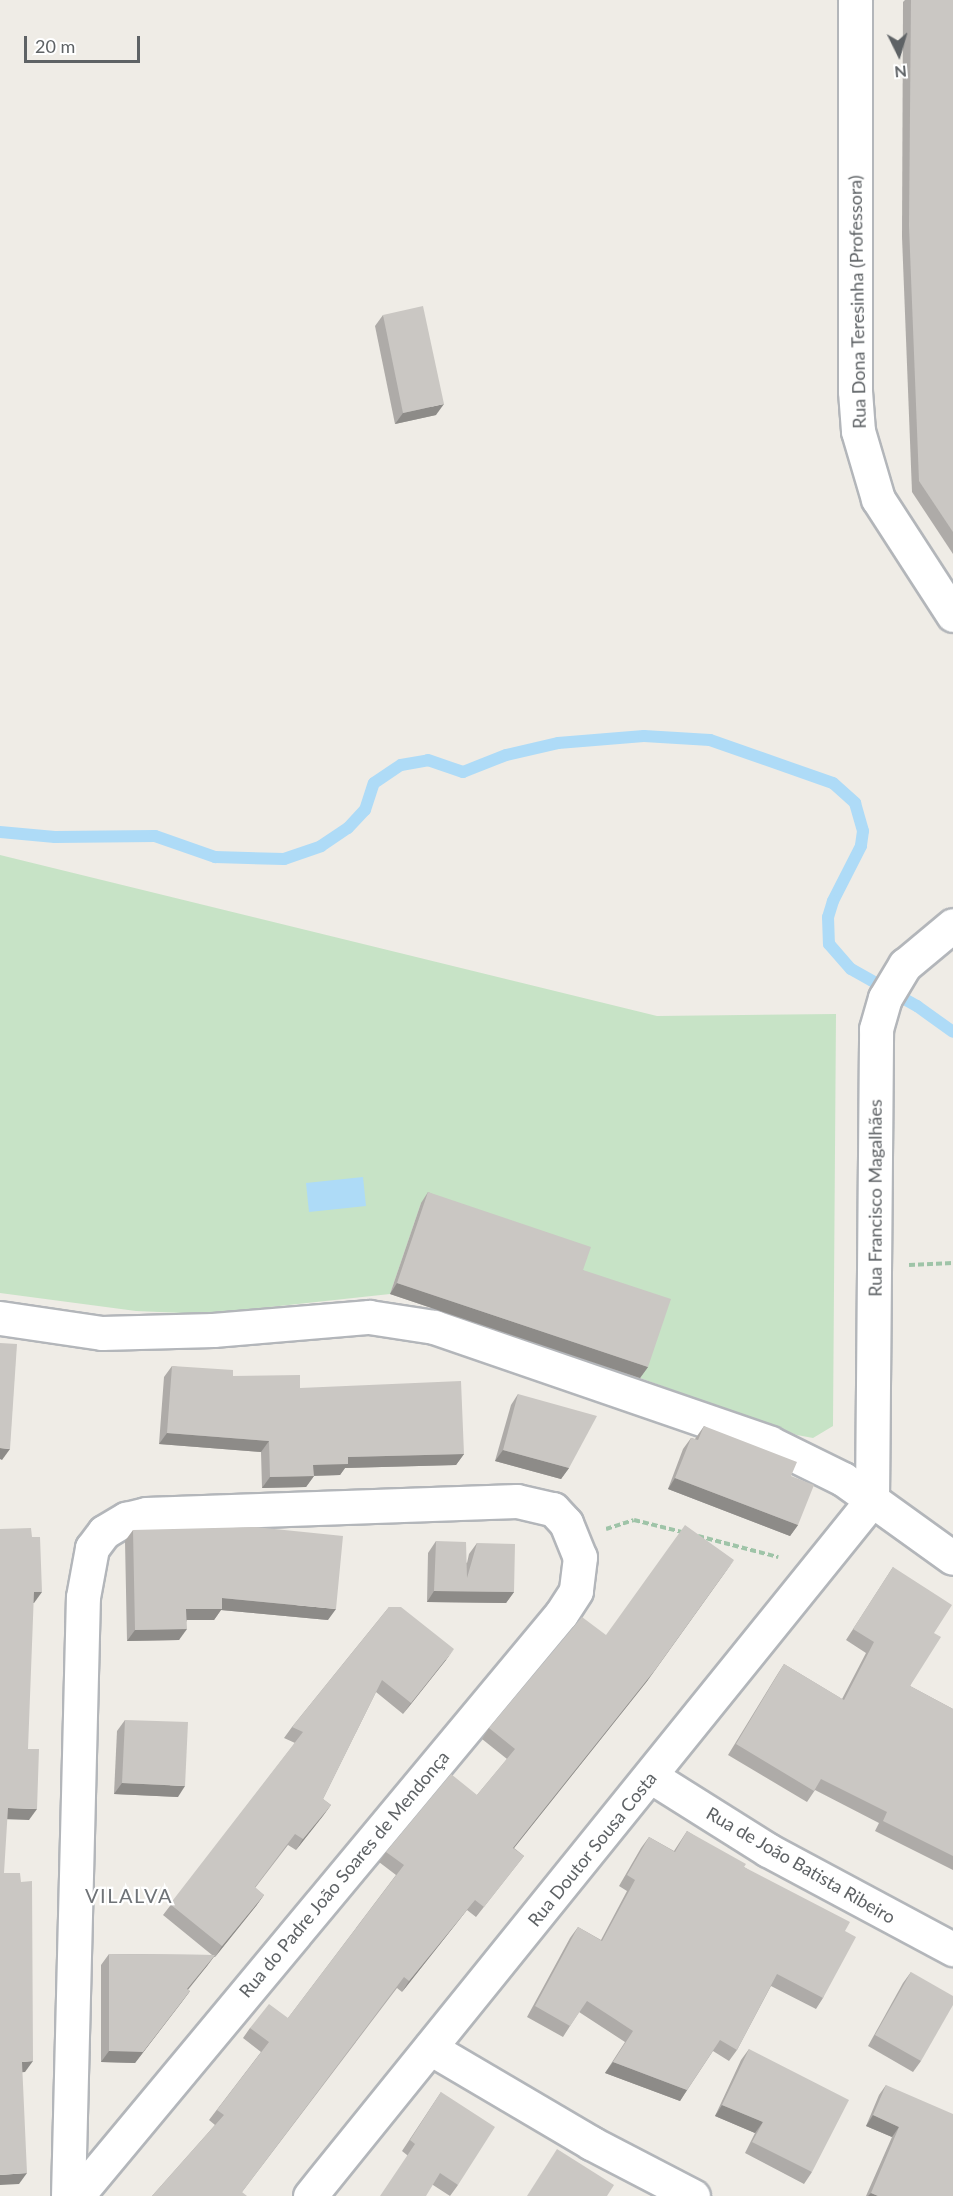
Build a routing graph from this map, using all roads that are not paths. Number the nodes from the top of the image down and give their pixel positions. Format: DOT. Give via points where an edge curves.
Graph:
graph roads {
  1 [pos="855,0"];
  2 [pos="953,615"];
  3 [pos="940,934"];
  4 [pos="0,1318"];
  5 [pos="872,1500"];
  6 [pos="953,1558"];
  7 [pos="652,1777"];
  8 [pos="953,1948"];
  9 [pos="430,2048"];
  10 [pos="68,2196"];
  11 [pos="76,2196"];
  12 [pos="310,2196"];
  13 [pos="693,2196"];
  1 -- 2 [label="street, Rua Dona Teresinha (Professora)" via="858,431 878,499"];
  3 -- 5 [label="street, Rua Francisco Magalhães" via="891,986 879,1012 874,1048"];
  4 -- 5 [label="street" via="102,1333 141,1334 331,1318 403,1320 770,1443 843,1479"];
  5 -- 6 [label="street"];
  5 -- 7 [label="street, Rua Doutor Sousa Costa"];
  7 -- 8 [label="street, Rua de João Batista Ribeiro" via="778,1855"];
  7 -- 9 [label="street, Rua Doutor Sousa Costa"];
  9 -- 12 [label="street, Rua Doutor Sousa Costa"];
  9 -- 13 [label="street" via="591,2143"];
  10 -- 11 [label="street, Rua do Padre João Soares de Mendonça" via="83,1597 92,1548 104,1532 126,1519 147,1514 517,1501 554,1509 575,1540 581,1574 576,1591 561,1614"];
}
